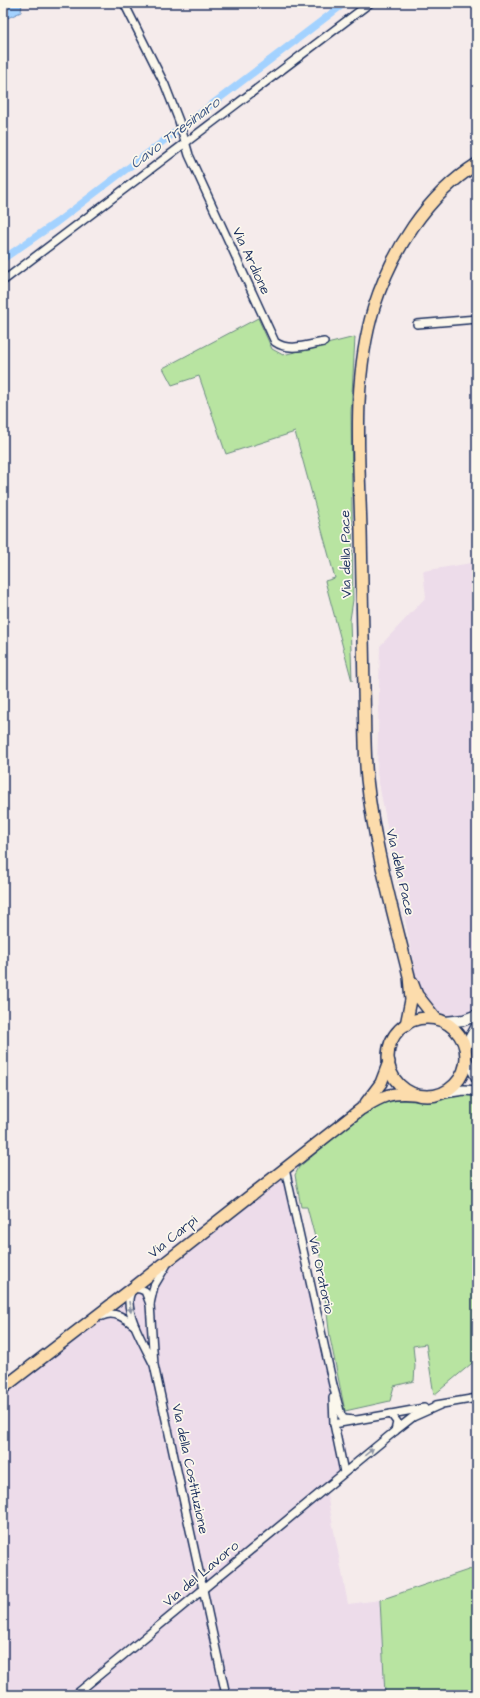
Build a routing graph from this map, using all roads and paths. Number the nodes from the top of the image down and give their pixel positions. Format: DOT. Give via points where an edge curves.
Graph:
graph roads {
  1 [pos="124,3"];
  2 [pos="370,3"];
  3 [pos="185,141"];
  4 [pos="477,164"];
  5 [pos="3,281"];
  6 [pos="477,318"];
  7 [pos="417,324"];
  8 [pos="324,342"];
  9 [pos="409,976"];
  10 [pos="477,1015"];
  11 [pos="440,1021"];
  12 [pos="406,1025"];
  13 [pos="477,1026"];
  14 [pos="466,1053"];
  15 [pos="389,1062"];
  16 [pos="477,1079"];
  17 [pos="477,1091"];
  18 [pos="444,1092"];
  19 [pos="413,1094"];
  20 [pos="361,1109"];
  21 [pos="285,1169"];
  22 [pos="171,1259"];
  23 [pos="133,1288"];
  24 [pos="150,1304"];
  25 [pos="85,1324"];
  26 [pos="135,1326"];
  27 [pos="154,1365"];
  28 [pos="333,1386"];
  29 [pos="3,1388"];
  30 [pos="477,1398"];
  31 [pos="440,1405"];
  32 [pos="391,1414"];
  33 [pos="355,1420"];
  34 [pos="334,1424"];
  35 [pos="395,1432"];
  36 [pos="344,1472"];
  37 [pos="202,1590"];
  38 [pos="74,1695"];
  39 [pos="226,1695"];
  1 -- 3 [label="street, Via Ardione" via="165,85"];
  2 -- 3 [label="street"];
  3 -- 5 [label="street"];
  3 -- 8 [label="street, Via Ardione" via="189,155 274,342 289,348"];
  4 -- 9 [label="main road, Via della Pace" via="436,198 393,258 370,322 360,392 359,466 366,776 375,830"];
  6 -- 7 [label="street"];
  9 -- 11 [label="main road, Via della Pace" via="417,994"];
  9 -- 12 [label="main road, Via della Pace" via="411,1000"];
  10 -- 11 [label="main road" via="464,1020"];
  11 -- 12 [label="main road" via="421,1019"];
  11 -- 14 [label="main road" via="458,1033"];
  12 -- 15 [label="main road, Via Carpi" via="392,1041"];
  13 -- 14 [label="main road"];
  14 -- 16 [label="street"];
  14 -- 18 [label="main road" via="462,1074 452,1088"];
  15 -- 19 [label="main road" via="397,1081"];
  15 -- 20 [label="main road, Via Carpi" via="381,1082"];
  17 -- 18 [label="street"];
  18 -- 19 [label="main road, Via Carpi" via="434,1096"];
  19 -- 20 [label="main road, Via Carpi" via="385,1095"];
  20 -- 21 [label="main road, Via Carpi"];
  21 -- 22 [label="main road, Via Carpi"];
  21 -- 28 [label="street, Via Oratorio"];
  22 -- 23 [label="main road, Via Carpi"];
  22 -- 24 [label="street, Via della Costituzione" via="154,1286"];
  23 -- 24 [label="street" via="144,1291"];
  23 -- 25 [label="main road, Via Carpi"];
  23 -- 26 [label="street, Via della Costituzione, one-way" via="129,1302"];
  24 -- 27 [label="street, Via della Costituzione"];
  25 -- 26 [label="street" via="112,1313"];
  25 -- 29 [label="main road, Via Carpi"];
  26 -- 27 [label="street, Via della Costituzione"];
  27 -- 37 [label="street, Via della Costituzione"];
  28 -- 33 [label="street, Via Oratorio" via="341,1415 344,1419"];
  28 -- 34 [label="street, Via Oratorio"];
  30 -- 31 [label="street"];
  31 -- 32 [label="street"];
  31 -- 35 [label="street" via="413,1418"];
  32 -- 33 [label="street"];
  32 -- 35 [label="street" via="397,1422"];
  33 -- 34 [label="street"];
  34 -- 36 [label="street, Via Oratorio"];
  36 -- 35 [label="street, one-way"];
  36 -- 37 [label="street, Via del Lavoro"];
  37 -- 38 [label="street, Via del Lavoro"];
  37 -- 39 [label="street, Via della Costituzione"];
}
